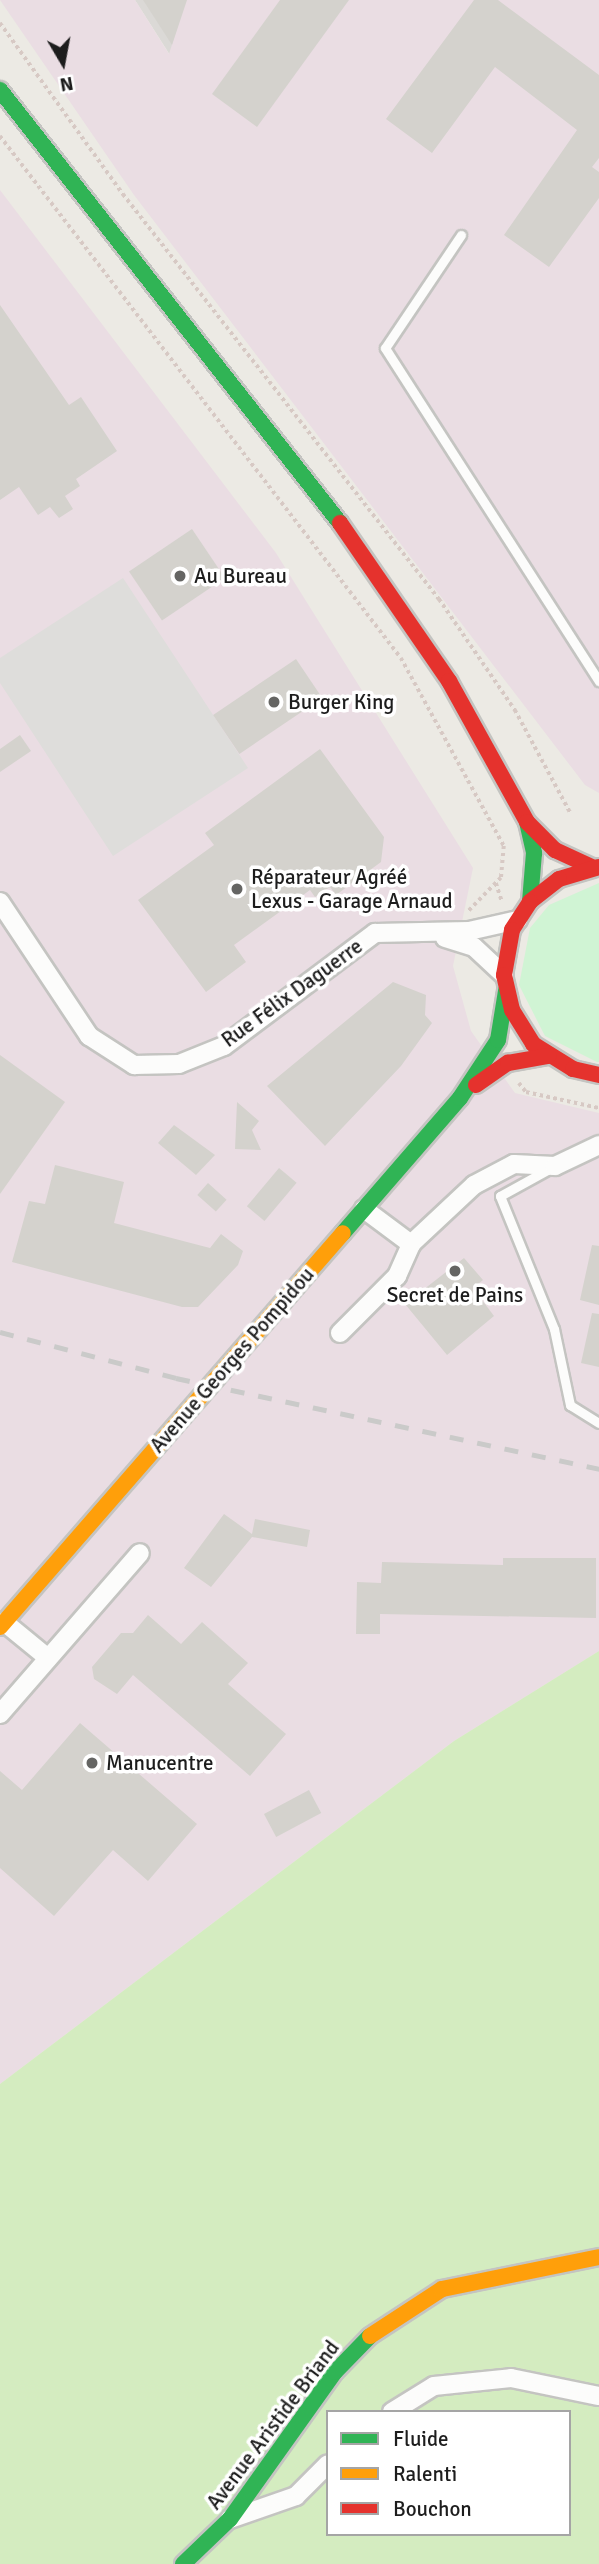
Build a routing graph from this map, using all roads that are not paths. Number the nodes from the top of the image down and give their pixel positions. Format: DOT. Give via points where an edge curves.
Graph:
graph roads {
  1 [pos="0,90"];
  2 [pos="461,235"];
  3 [pos="599,681"];
  4 [pos="527,822"];
  5 [pos="596,867"];
  6 [pos="0,902"];
  7 [pos="530,902"];
  8 [pos="517,920"];
  9 [pos="414,930"];
  10 [pos="505,983"];
  11 [pos="548,1056"];
  12 [pos="599,1075"];
  13 [pos="460,1098"];
  14 [pos="599,1145"];
  15 [pos="555,1166"];
  16 [pos="364,1209"];
  17 [pos="411,1244"];
  18 [pos="340,1333"];
  19 [pos="599,1423"];
  20 [pos="140,1553"];
  21 [pos="2,1624"];
  22 [pos="48,1658"];
  23 [pos="0,1714"];
  24 [pos="599,2257"];
  25 [pos="599,2396"];
  26 [pos="395,2410"];
  27 [pos="326,2466"];
  28 [pos="230,2519"];
  29 [pos="183,2564"];
  1 -- 4 [label="main road" via="376,569 449,681"];
  2 -- 3 [label="lane" via="385,348"];
  4 -- 5 [label="main road" via="555,850"];
  4 -- 7 [label="main road" via="534,853"];
  5 -- 7 [label="main road" via="559,879"];
  6 -- 9 [label="street, Rue Félix Daguerre" via="89,1036 134,1065 179,1064 224,1046 363,939"];
  7 -- 8 [label="main road"];
  8 -- 9 [label="street, Rue Félix Daguerre" via="469,931"];
  8 -- 10 [label="main road, Avenue Georges Pompidou"];
  9 -- 10 [label="street, Rue Félix Daguerre" via="474,947"];
  10 -- 11 [label="main road" via="521,1028"];
  10 -- 13 [label="main road, Avenue Georges Pompidou" via="498,1040"];
  11 -- 12 [label="main road"];
  11 -- 13 [label="main road, Avenue Georges Pompidou" via="508,1063"];
  13 -- 16 [label="main road, Avenue Georges Pompidou"];
  14 -- 15 [label="street"];
  15 -- 17 [label="street" via="514,1164 474,1185"];
  15 -- 19 [label="lane" via="500,1196 554,1329 570,1405"];
  16 -- 17 [label="street"];
  16 -- 21 [label="main road, Avenue Georges Pompidou"];
  17 -- 18 [label="street" via="397,1276"];
  20 -- 22 [label="street"];
  21 -- 22 [label="street, Avenue Georges Pompidou"];
  22 -- 23 [label="street"];
  24 -- 28 [label="main road, Avenue Aristide Briand" via="442,2289 383,2323 335,2372"];
  25 -- 26 [label="street" via="511,2378 434,2386"];
  27 -- 28 [label="street" via="296,2496"];
  28 -- 29 [label="main road, Avenue Aristide Briand"];
}
